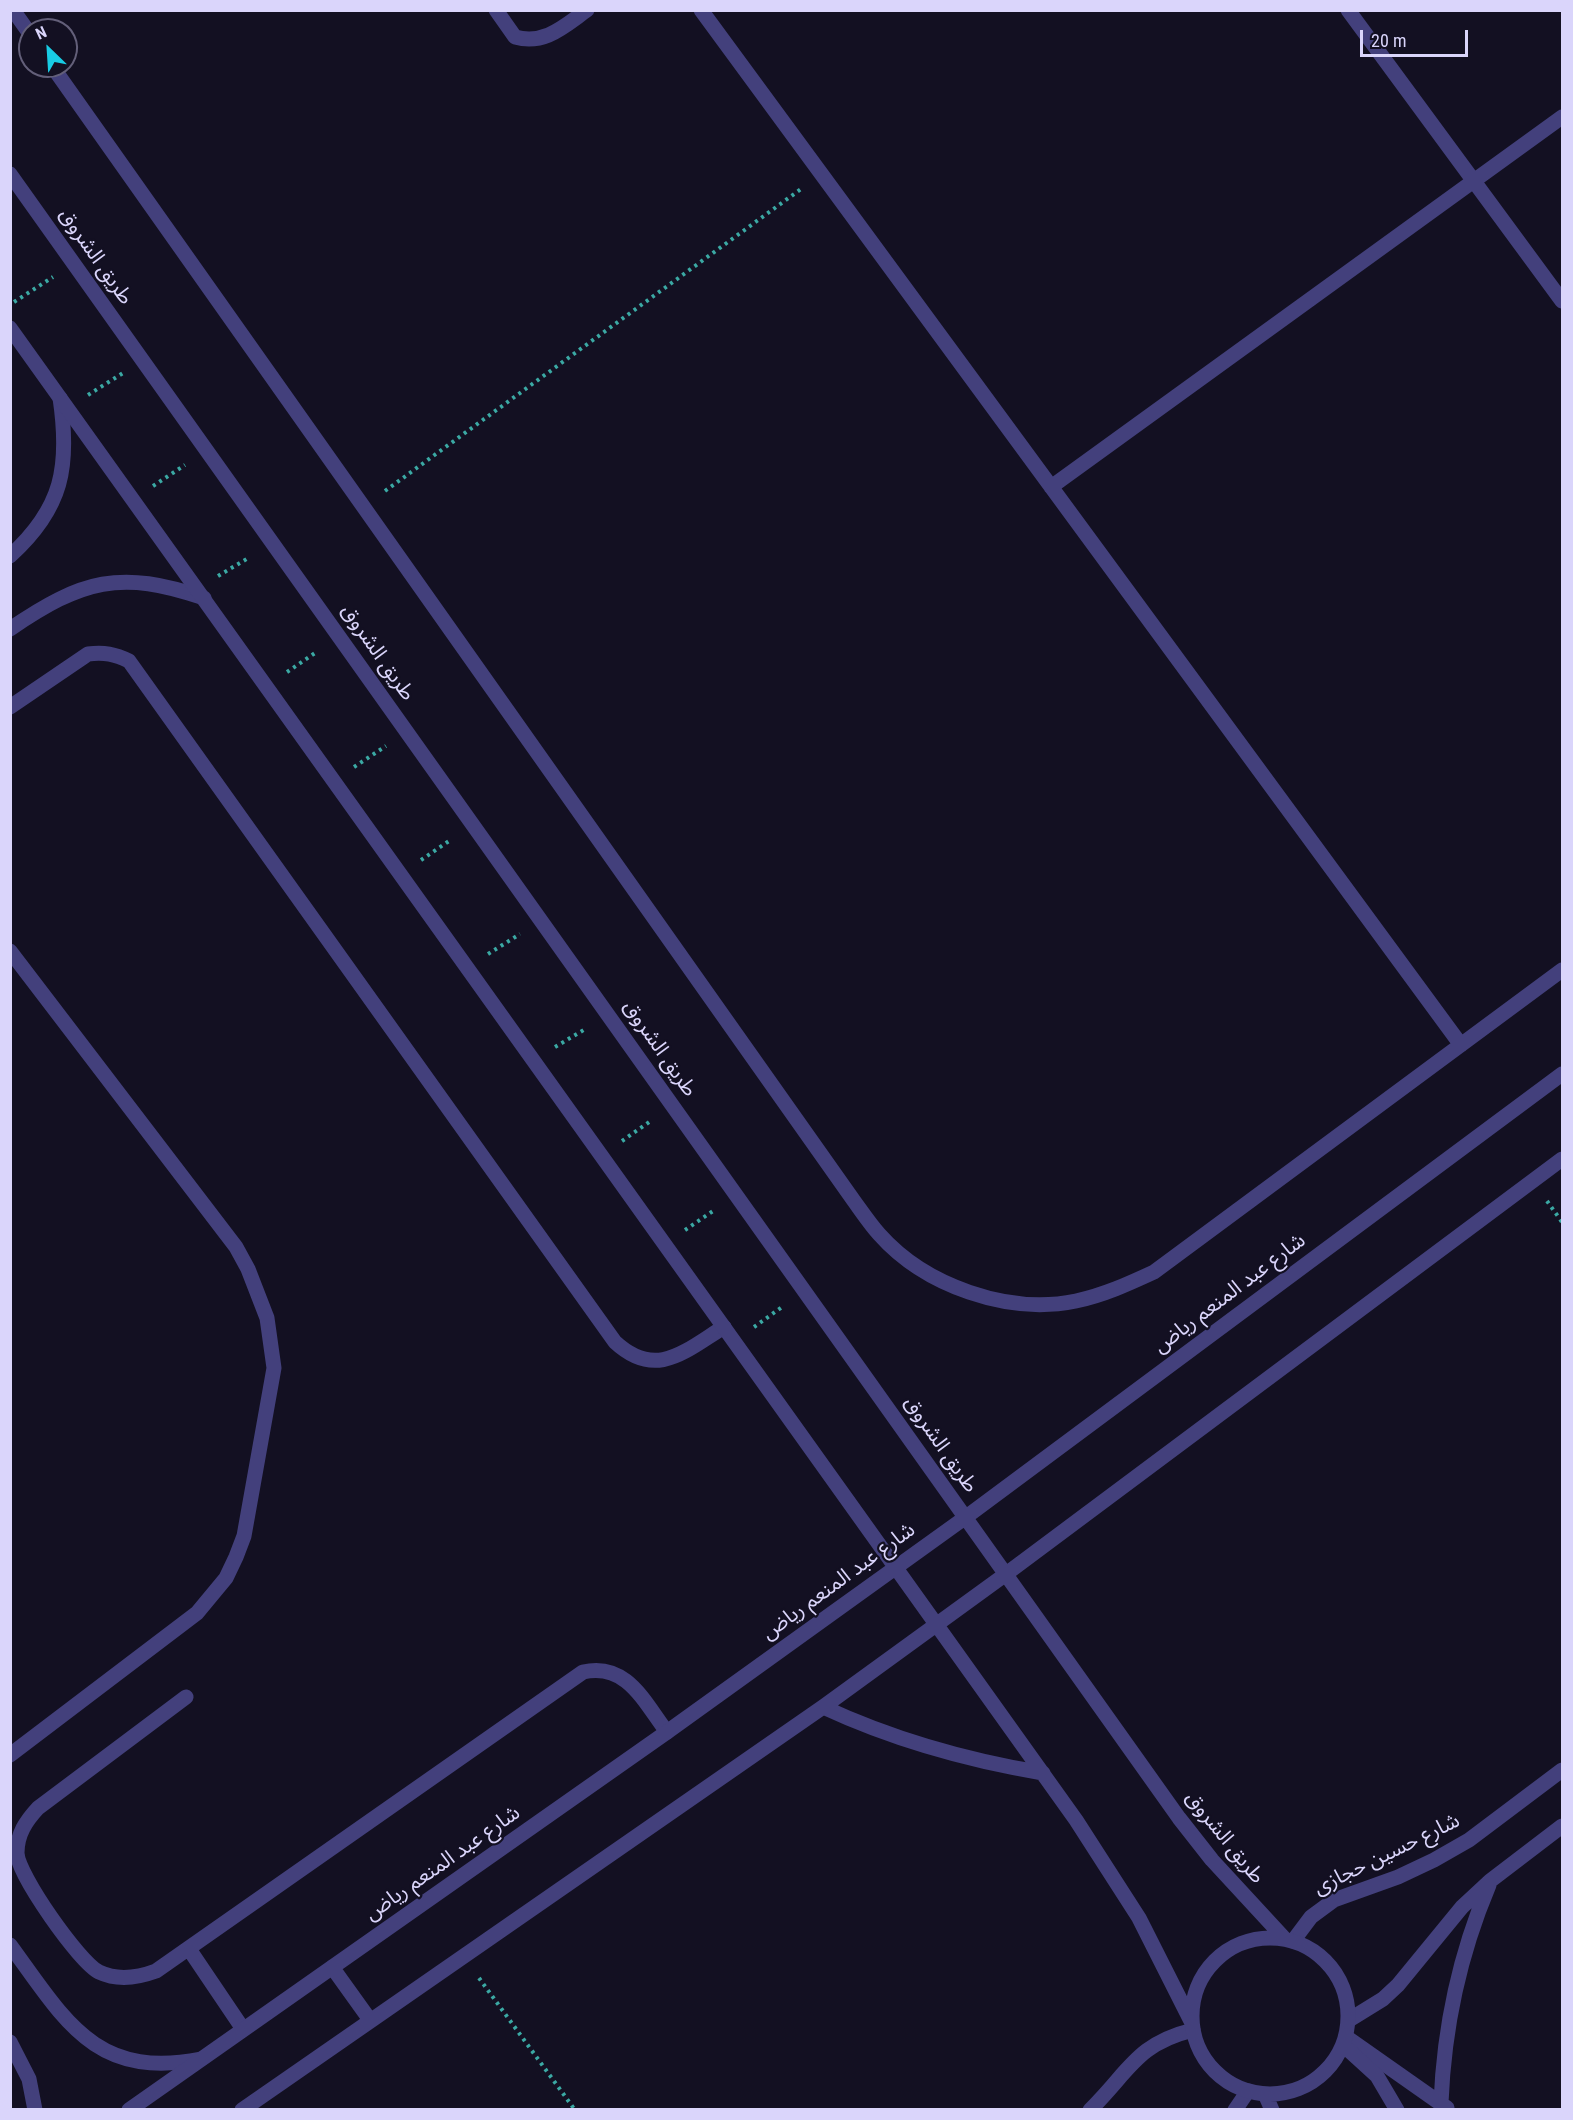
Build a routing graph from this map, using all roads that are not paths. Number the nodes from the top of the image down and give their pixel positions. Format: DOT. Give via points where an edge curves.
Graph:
graph roads {
  1 [pos="496,10"];
  2 [pos="587,10"];
  3 [pos="701,10"];
  4 [pos="1348,10"];
  5 [pos="60,78"];
  6 [pos="1563,117"];
  7 [pos="10,174"];
  8 [pos="1474,181"];
  9 [pos="1563,301"];
  10 [pos="10,328"];
  11 [pos="64,403"];
  12 [pos="1051,487"];
  13 [pos="10,556"];
  14 [pos="200,594"];
  15 [pos="10,629"];
  16 [pos="10,707"];
  17 [pos="10,951"];
  18 [pos="1563,970"];
  19 [pos="1461,1045"];
  20 [pos="1563,1074"];
  21 [pos="1563,1159"];
  22 [pos="724,1327"];
  23 [pos="966,1517"];
  24 [pos="895,1567"];
  25 [pos="1006,1574"];
  26 [pos="936,1625"];
  27 [pos="186,1697"];
  28 [pos="823,1707"];
  29 [pos="667,1732"];
  30 [pos="10,1755"];
  31 [pos="1563,1770"];
  32 [pos="1043,1773"];
  33 [pos="1563,1826"];
  34 [pos="1490,1881"];
  35 [pos="1289,1940"];
  36 [pos="10,1945"];
  37 [pos="189,1949"];
  38 [pos="332,1967"];
  39 [pos="370,2020"];
  40 [pos="1349,2020"];
  41 [pos="1192,2027"];
  42 [pos="243,2029"];
  43 [pos="1344,2041"];
  44 [pos="10,2042"];
  45 [pos="201,2059"];
  46 [pos="1248,2091"];
  47 [pos="1265,2094"];
  48 [pos="1445,2106"];
  49 [pos="35,2109"];
  50 [pos="129,2109"];
  51 [pos="243,2109"];
  52 [pos="1090,2109"];
  53 [pos="1235,2109"];
  54 [pos="1272,2109"];
  55 [pos="1397,2109"];
  1 -- 2 [label="street" via="514,37 534,40 553,34"];
  3 -- 12 [label="street"];
  4 -- 8 [label="street"];
  5 -- 19 [label="street" via="854,1201 880,1235 912,1263 949,1284 989,1298 1031,1303 1074,1301 1115,1290 1154,1272"];
  6 -- 8 [label="street"];
  7 -- 23 [label="street, طريق الشروق"];
  8 -- 9 [label="street"];
  8 -- 12 [label="street"];
  10 -- 11 [label="street"];
  11 -- 13 [label="street" via="65,456 60,485 49,512 32,536"];
  11 -- 14 [label="street"];
  12 -- 19 [label="street"];
  14 -- 15 [label="street" via="146,582 89,586 63,596"];
  14 -- 22 [label="street"];
  16 -- 22 [label="street" via="88,654 109,653 129,661 615,1342 639,1359 668,1360"];
  17 -- 30 [label="street" via="236,1247 267,1318 274,1368 244,1536 226,1578 197,1613"];
  18 -- 19 [label="street"];
  20 -- 23 [label="street, شارع عبد المنعم رياض"];
  21 -- 25 [label="street"];
  22 -- 24 [label="street"];
  23 -- 24 [label="street, شارع عبد المنعم رياض"];
  23 -- 25 [label="street, طريق الشروق"];
  24 -- 26 [label="street"];
  24 -- 29 [label="street, شارع عبد المنعم رياض"];
  25 -- 26 [label="street"];
  25 -- 35 [label="street, طريق الشروق" via="1179,1818 1212,1860"];
  26 -- 28 [label="street"];
  26 -- 32 [label="street"];
  27 -- 37 [label="street" via="38,1808 19,1836 17,1854 29,1885 88,1964 100,1972 128,1978 143,1976"];
  28 -- 32 [label="street" via="937,1751"];
  28 -- 39 [label="street"];
  29 -- 37 [label="street" via="625,1679 605,1670 583,1672"];
  29 -- 38 [label="street, شارع عبد المنعم رياض"];
  31 -- 35 [label="street, شارع حسين حجازى" via="1443,1855 1398,1877 1334,1900"];
  32 -- 41 [label="street" via="1139,1918"];
  33 -- 34 [label="street"];
  34 -- 40 [label="street" via="1436,1935 1398,1985"];
  34 -- 48 [label="street" via="1459,1968 1443,2057"];
  35 -- 40 [label="street" via="1324,1958 1335,1971 1343,1987"];
  35 -- 41 [label="street" via="1261,1938 1237,1944 1217,1958 1196,1992"];
  36 -- 45 [label="street" via="67,2022 105,2051 153,2064"];
  37 -- 42 [label="street"];
  38 -- 39 [label="street"];
  38 -- 42 [label="street, شارع عبد المنعم رياض"];
  39 -- 51 [label="street"];
  40 -- 43 [label="street"];
  41 -- 46 [label="street" via="1212,2068 1228,2082"];
  41 -- 52 [label="street" via="1147,2048"];
  42 -- 45 [label="street, شارع عبد المنعم رياض"];
  43 -- 47 [label="street" via="1330,2066 1312,2082 1290,2091"];
  43 -- 48 [label="street"];
  43 -- 55 [label="street" via="1377,2076"];
  44 -- 49 [label="street" via="29,2079"];
  45 -- 50 [label="street, شارع عبد المنعم رياض"];
  46 -- 47 [label="street"];
  46 -- 53 [label="street"];
  47 -- 54 [label="street"];
}
